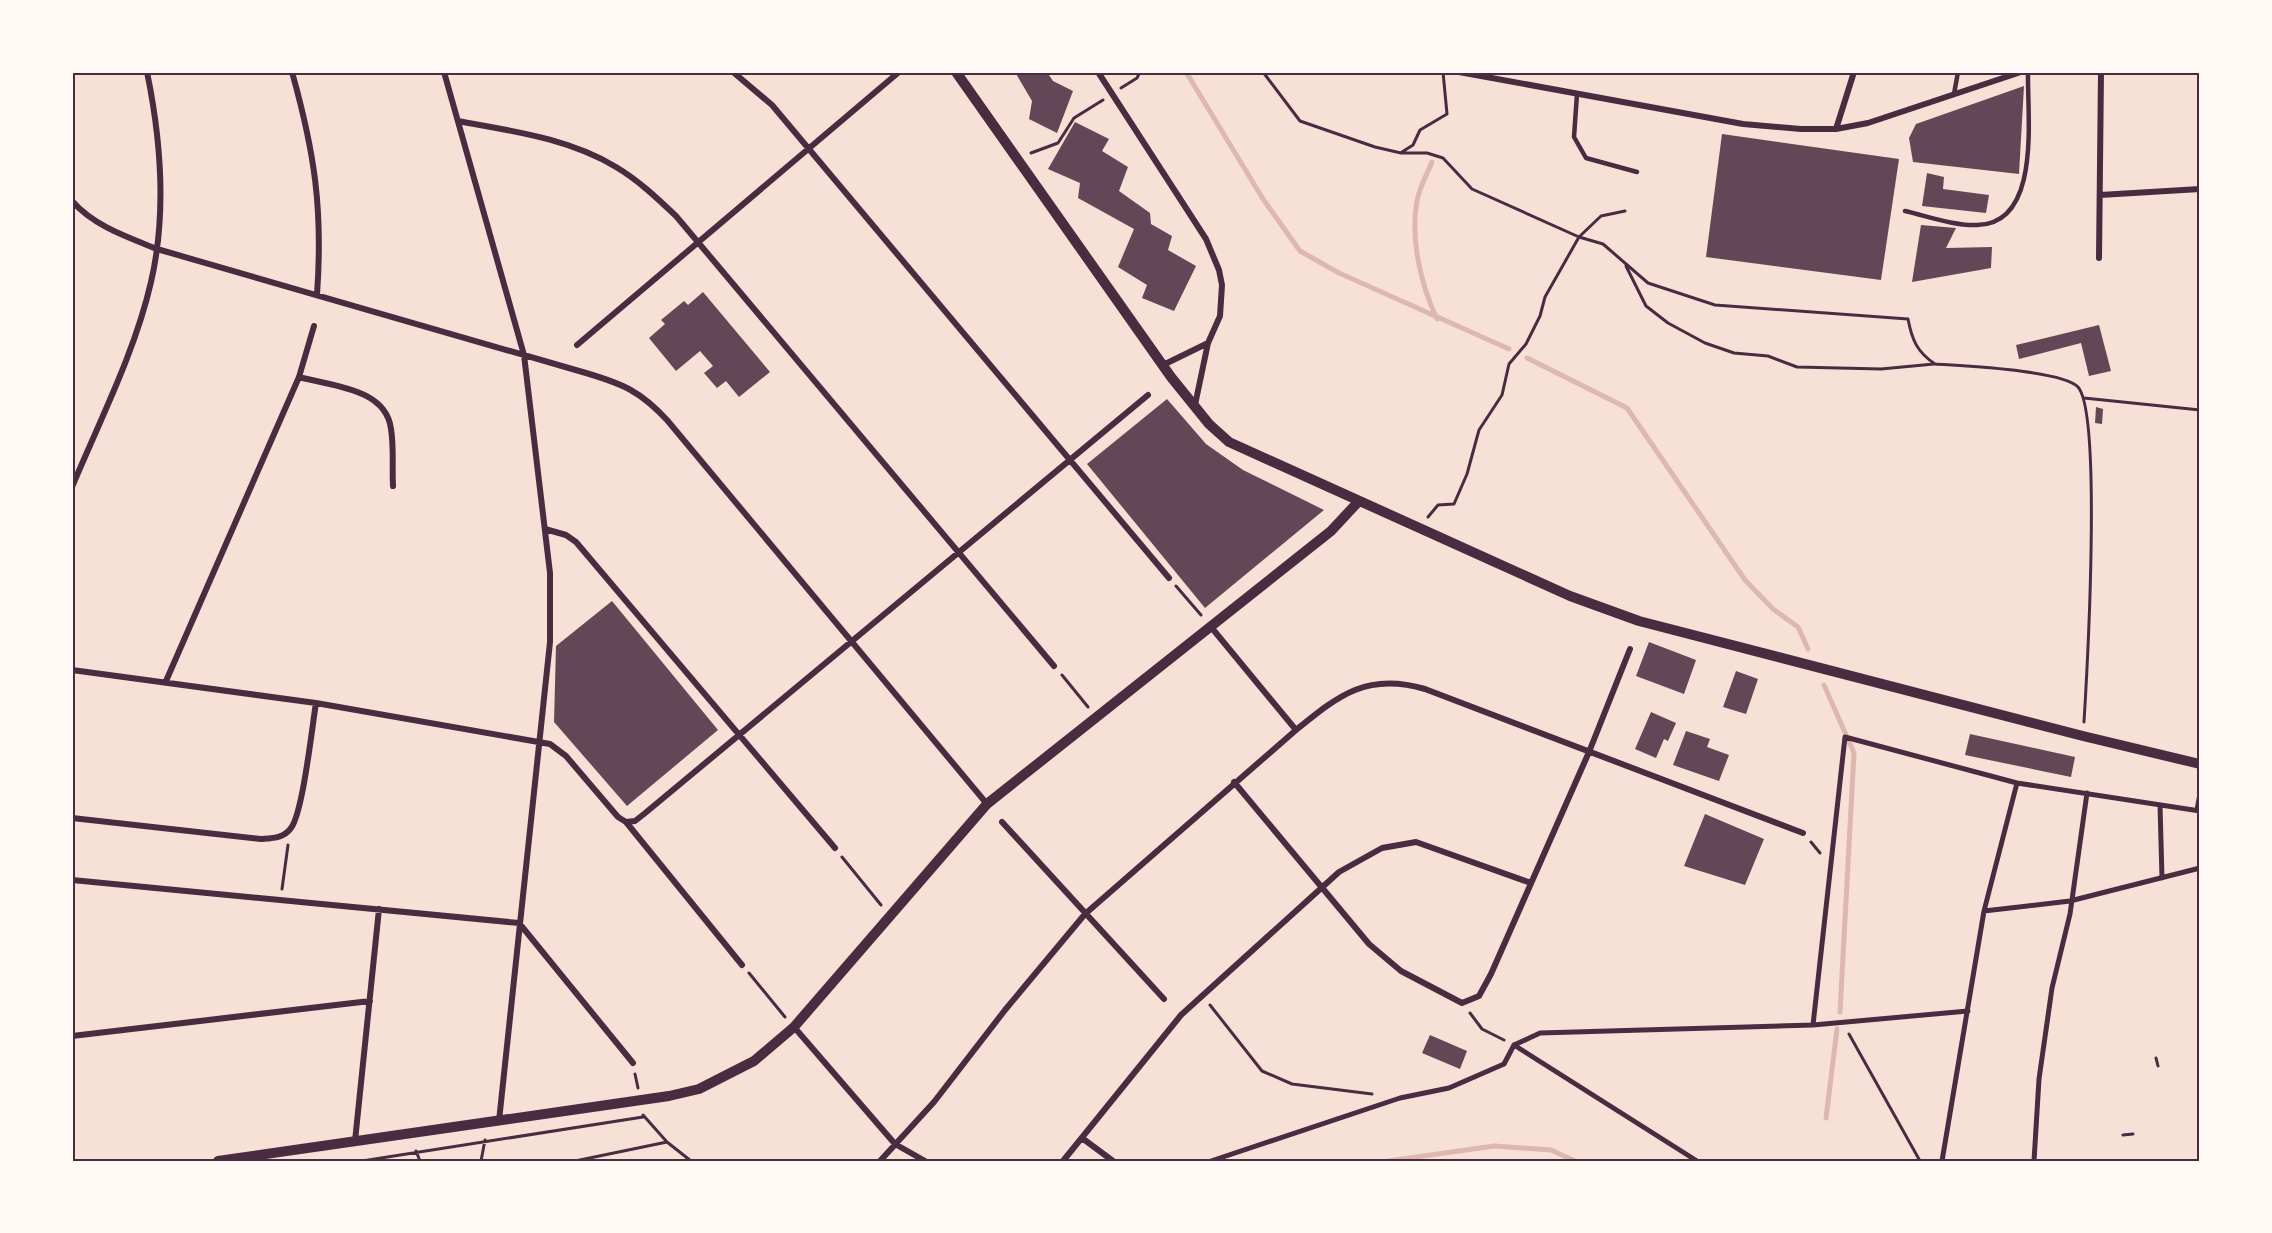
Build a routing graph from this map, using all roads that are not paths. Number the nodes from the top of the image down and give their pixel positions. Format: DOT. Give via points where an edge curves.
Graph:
graph roads {
  1 [pos="147,72"];
  2 [pos="292,72"];
  3 [pos="444,72"];
  4 [pos="733,72"];
  5 [pos="899,72"];
  6 [pos="956,72"];
  7 [pos="1098,72"];
  8 [pos="1459,72"];
  9 [pos="1854,72"];
  10 [pos="1958,72"];
  11 [pos="2021,72"];
  12 [pos="2028,72"];
  13 [pos="2101,72"];
  14 [pos="1577,94"];
  15 [pos="1954,94"];
  16 [pos="458,121"];
  17 [pos="1836,129"];
  18 [pos="808,148"];
  19 [pos="1637,172"];
  20 [pos="2200,189"];
  21 [pos="2100,195"];
  22 [pos="72,201"];
  23 [pos="1905,211"];
  24 [pos="697,241"];
  25 [pos="157,249"];
  26 [pos="2099,258"];
  27 [pos="317,295"];
  28 [pos="314,326"];
  29 [pos="1208,343"];
  30 [pos="577,345"];
  31 [pos="524,355"];
  32 [pos="1163,365"];
  33 [pos="299,377"];
  34 [pos="1148,395"];
  35 [pos="1195,406"];
  36 [pos="1069,459"];
  37 [pos="393,486"];
  38 [pos="72,487"];
  39 [pos="1358,502"];
  40 [pos="545,529"];
  41 [pos="959,551"];
  42 [pos="1169,578"];
  43 [pos="1210,627"];
  44 [pos="852,640"];
  45 [pos="1630,649"];
  46 [pos="1054,666"];
  47 [pos="72,670"];
  48 [pos="165,681"];
  49 [pos="316,703"];
  50 [pos="1296,730"];
  51 [pos="739,735"];
  52 [pos="540,742"];
  53 [pos="1589,752"];
  54 [pos="2200,764"];
  55 [pos="1234,782"];
  56 [pos="2017,783"];
  57 [pos="2087,793"];
  58 [pos="2200,794"];
  59 [pos="987,804"];
  60 [pos="2160,805"];
  61 [pos="2198,810"];
  62 [pos="72,818"];
  63 [pos="626,822"];
  64 [pos="1002,822"];
  65 [pos="1803,832"];
  66 [pos="835,849"];
  67 [pos="2200,868"];
  68 [pos="2162,878"];
  69 [pos="72,880"];
  70 [pos="1531,884"];
  71 [pos="1321,886"];
  72 [pos="2070,901"];
  73 [pos="380,909"];
  74 [pos="1984,911"];
  75 [pos="1085,914"];
  76 [pos="519,923"];
  77 [pos="742,965"];
  78 [pos="1164,999"];
  79 [pos="370,1001"];
  80 [pos="1968,1011"];
  81 [pos="1813,1025"];
  82 [pos="794,1027"];
  83 [pos="72,1036"];
  84 [pos="1514,1045"];
  85 [pos="633,1064"];
  86 [pos="499,1121"];
  87 [pos="2200,1134"];
  88 [pos="1083,1138"];
  89 [pos="355,1141"];
  90 [pos="2200,1143"];
  91 [pos="895,1144"];
  92 [pos="218,1161"];
  93 [pos="880,1161"];
  94 [pos="925,1161"];
  95 [pos="1063,1161"];
  96 [pos="1113,1161"];
  97 [pos="1211,1161"];
  98 [pos="1697,1161"];
  99 [pos="1942,1161"];
  100 [pos="2034,1161"];
  1 -- 25 [label="street" via="159,156"];
  2 -- 27 [label="street" via="317,181 321,244"];
  3 -- 16 [label="street"];
  4 -- 18 [label="street" via="772,105"];
  5 -- 18 [label="street"];
  6 -- 32 [label="street"];
  7 -- 29 [label="street" via="1214,255 1222,300 1220,316"];
  8 -- 14 [label="street"];
  9 -- 17 [label="street"];
  10 -- 15 [label="lane"];
  11 -- 15 [label="street"];
  12 -- 23 [label="lane" via="2024,182 2007,215 1994,223 1976,225"];
  13 -- 21 [label="street"];
  14 -- 17 [label="street" via="1743,124"];
  14 -- 19 [label="lane" via="1574,137 1586,158"];
  15 -- 17 [label="street" via="1890,117"];
  16 -- 24 [label="street" via="539,136 615,166 647,189"];
  16 -- 31 [label="street"];
  18 -- 24 [label="street"];
  18 -- 36 [label="street"];
  20 -- 21 [label="street"];
  21 -- 26 [label="street"];
  22 -- 25 [label="street" via="103,225"];
  24 -- 30 [label="street"];
  24 -- 41 [label="street"];
  25 -- 27 [label="street"];
  25 -- 38 [label="street" via="142,315"];
  27 -- 31 [label="street"];
  28 -- 33 [label="street"];
  29 -- 32 [label="street"];
  29 -- 35 [label="street"];
  31 -- 40 [label="street"];
  31 -- 44 [label="street" via="619,383 642,395"];
  32 -- 35 [label="street"];
  33 -- 37 [label="street" via="366,396 382,406 391,428"];
  33 -- 48 [label="street"];
  34 -- 36 [label="street"];
  35 -- 39 [label="street" via="1229,442"];
  36 -- 41 [label="street"];
  36 -- 42 [label="street"];
  39 -- 43 [label="street" via="1331,531"];
  39 -- 54 [label="street" via="1570,596 1639,621"];
  40 -- 51 [label="street" via="576,542"];
  40 -- 52 [label="street" via="551,631"];
  41 -- 44 [label="street"];
  41 -- 46 [label="street"];
  43 -- 50 [label="street"];
  43 -- 59 [label="street"];
  44 -- 51 [label="street"];
  44 -- 59 [label="street"];
  45 -- 53 [label="street"];
  47 -- 48 [label="street"];
  48 -- 49 [label="street"];
  49 -- 52 [label="street"];
  49 -- 62 [label="street" via="301,794 290,830 274,838"];
  50 -- 53 [label="street" via="1329,702 1348,692 1368,685 1395,683 1425,690"];
  50 -- 55 [label="street"];
  51 -- 63 [label="street" via="635,821"];
  51 -- 66 [label="street"];
  52 -- 63 [label="street" via="558,749"];
  52 -- 76 [label="street"];
  53 -- 65 [label="street"];
  53 -- 70 [label="street"];
  55 -- 71 [label="street"];
  55 -- 75 [label="street"];
  56 -- 57 [label="street"];
  56 -- 74 [label="street"];
  56 -- 81 [label="street" via="1845,737"];
  57 -- 60 [label="street"];
  57 -- 72 [label="street"];
  58 -- 61 [label="street"];
  59 -- 82 [label="street"];
  60 -- 61 [label="street"];
  60 -- 68 [label="street"];
  63 -- 77 [label="street"];
  64 -- 75 [label="street"];
  67 -- 68 [label="street"];
  68 -- 72 [label="street"];
  69 -- 73 [label="street"];
  70 -- 71 [label="street" via="1416,842 1382,848"];
  70 -- 71 [label="street" via="1484,989 1474,1000 1462,1003 1401,971 1385,958"];
  71 -- 88 [label="street" via="1181,1016"];
  72 -- 74 [label="street"];
  72 -- 100 [label="street" via="2038,1079"];
  73 -- 76 [label="street"];
  73 -- 79 [label="street"];
  74 -- 80 [label="street"];
  75 -- 78 [label="street"];
  75 -- 91 [label="street" via="934,1102"];
  76 -- 85 [label="street"];
  76 -- 86 [label="street"];
  79 -- 83 [label="street"];
  79 -- 89 [label="street"];
  80 -- 81 [label="street"];
  80 -- 99 [label="street"];
  81 -- 84 [label="street" via="1540,1034"];
  82 -- 86 [label="street" via="754,1061 699,1089"];
  82 -- 91 [label="street"];
  84 -- 97 [label="street" via="1504,1064 1449,1088 1400,1098"];
  84 -- 98 [label="street"];
  86 -- 89 [label="street"];
  87 -- 90 [label="street"];
  88 -- 95 [label="street"];
  88 -- 96 [label="street"];
  89 -- 92 [label="street"];
  91 -- 93 [label="street"];
  91 -- 94 [label="street"];
}
